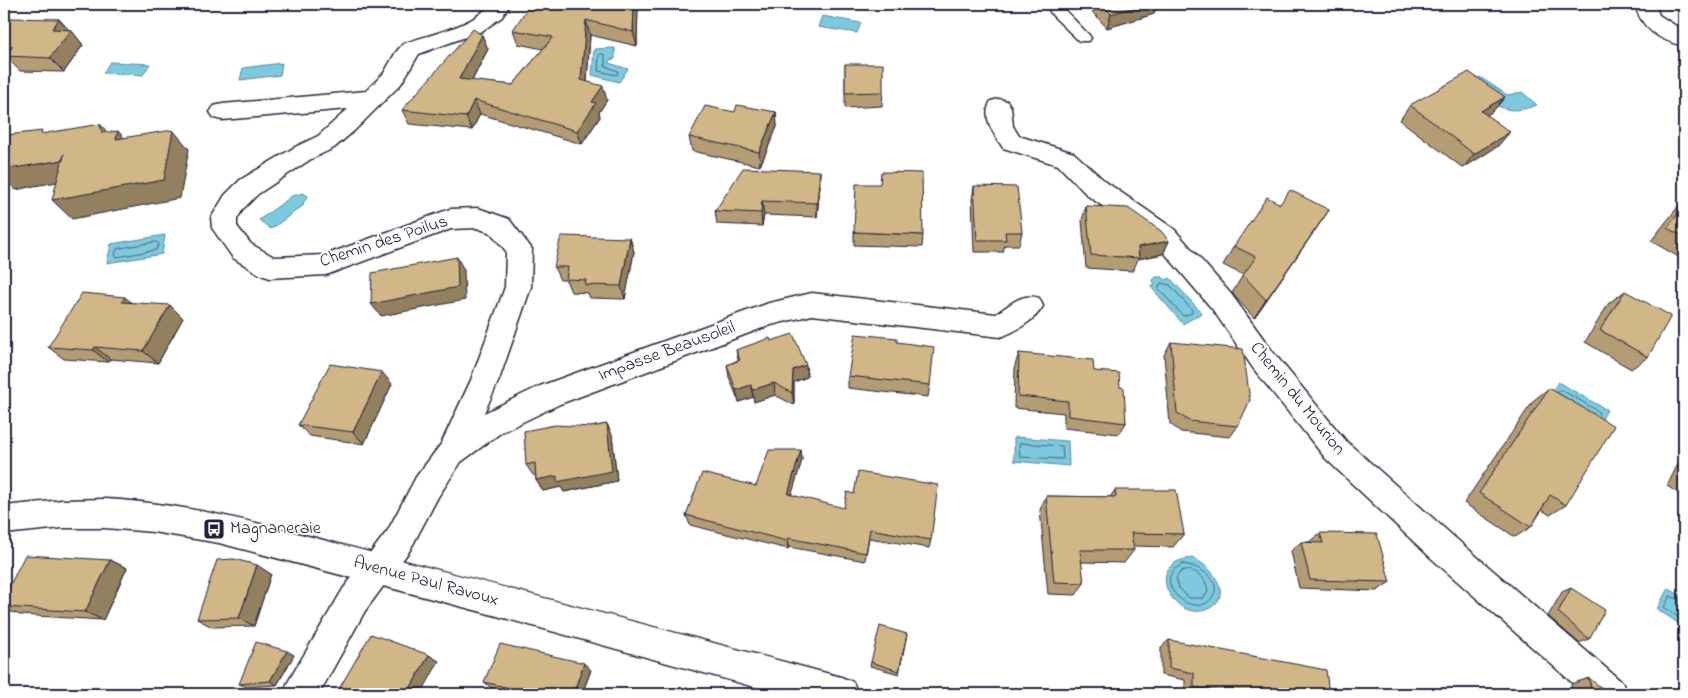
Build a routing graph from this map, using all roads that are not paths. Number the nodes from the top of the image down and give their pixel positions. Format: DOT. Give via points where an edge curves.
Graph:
graph roads {
  1 [pos="499,4"];
  2 [pos="1052,4"];
  3 [pos="1645,4"];
  4 [pos="1084,38"];
  5 [pos="1684,39"];
  6 [pos="370,99"];
  7 [pos="999,108"];
  8 [pos="222,112"];
  9 [pos="1030,306"];
  10 [pos="452,453"];
  11 [pos="4,520"];
  12 [pos="377,569"];
  13 [pos="300,694"];
  14 [pos="841,694"];
  15 [pos="1610,694"];
  1 -- 6 [label="street, Chemin des Poilus" via="498,10 486,21 412,49 393,78"];
  2 -- 4 [label="lane"];
  3 -- 5 [label="street" via="1650,19"];
  6 -- 8 [label="street"];
  6 -- 10 [label="street, Chemin des Poilus" via="326,142 249,187 224,218 224,228 242,251 270,268 326,265 450,219 478,218 500,226 519,249 518,287 486,380"];
  7 -- 15 [label="street, Chemin du Mourion" via="1001,128 1011,142 1066,159 1098,189 1165,236 1222,302 1263,360 1336,450"];
  9 -- 10 [label="street, Impasse Beausoleil" via="1000,326 812,304 769,314 550,396 492,423"];
  10 -- 12 [label="street, Impasse Beausoleil" via="427,487 399,540"];
  11 -- 12 [label="street, Avenue Paul Ravoux" via="82,513 167,519"];
  12 -- 13 [label="street, Impasse Beausoleil" via="354,600"];
  12 -- 14 [label="street, Avenue Paul Ravoux"];
}
